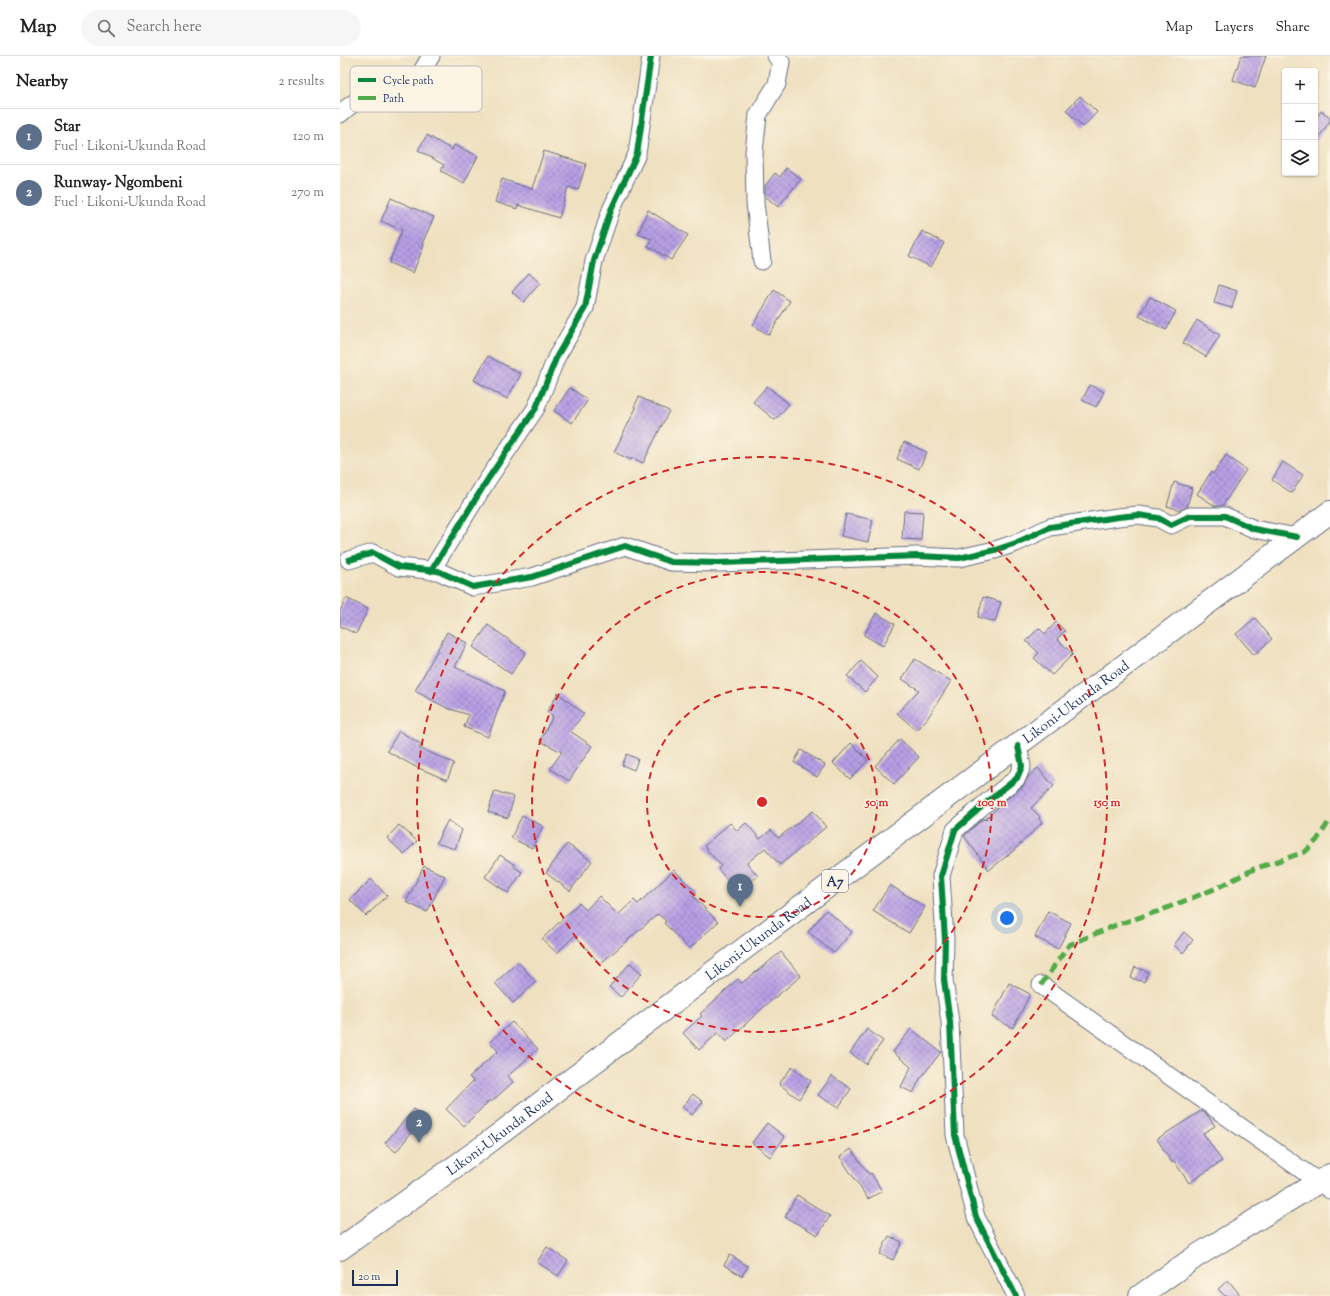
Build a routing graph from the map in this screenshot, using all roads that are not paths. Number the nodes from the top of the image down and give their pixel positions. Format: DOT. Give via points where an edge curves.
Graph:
graph roads {
  1 [pos="431,56"];
  2 [pos="651,56"];
  3 [pos="776,56"];
  4 [pos="425,66"];
  5 [pos="350,105"];
  6 [pos="340,114"];
  7 [pos="762,261"];
  8 [pos="1330,512"];
  9 [pos="1297,537"];
  10 [pos="349,560"];
  11 [pos="431,571"];
  12 [pos="1018,746"];
  13 [pos="1041,985"];
  14 [pos="1326,1183"];
  15 [pos="340,1249"];
  16 [pos="1016,1296"];
  17 [pos="1140,1296"];
  1 -- 4 [label="street"];
  2 -- 11 [label="street" via="637,154 611,210 594,261 585,308 557,356 536,408"];
  3 -- 7 [label="street" via="781,62 777,84 758,115 754,152 755,203"];
  5 -- 6 [label="street"];
  8 -- 9 [label="main road, Likoni-Ukunda Road / A7"];
  9 -- 11 [label="street" via="1254,529 1225,516 1190,516 1170,525 1158,518 1138,515 1050,527 1016,543 959,558 918,556 671,562 625,546 532,577 473,587"];
  9 -- 12 [label="main road, Likoni-Ukunda Road / A7"];
  10 -- 11 [label="street" via="373,553 399,567"];
  12 -- 15 [label="main road, Likoni-Ukunda Road / A7" via="481,1148"];
  12 -- 16 [label="street" via="1022,766 1017,778 955,830 941,876 944,980 950,1022 955,1135 976,1217"];
  13 -- 14 [label="street"];
  14 -- 17 [label="main road" via="1198,1255"];
}
